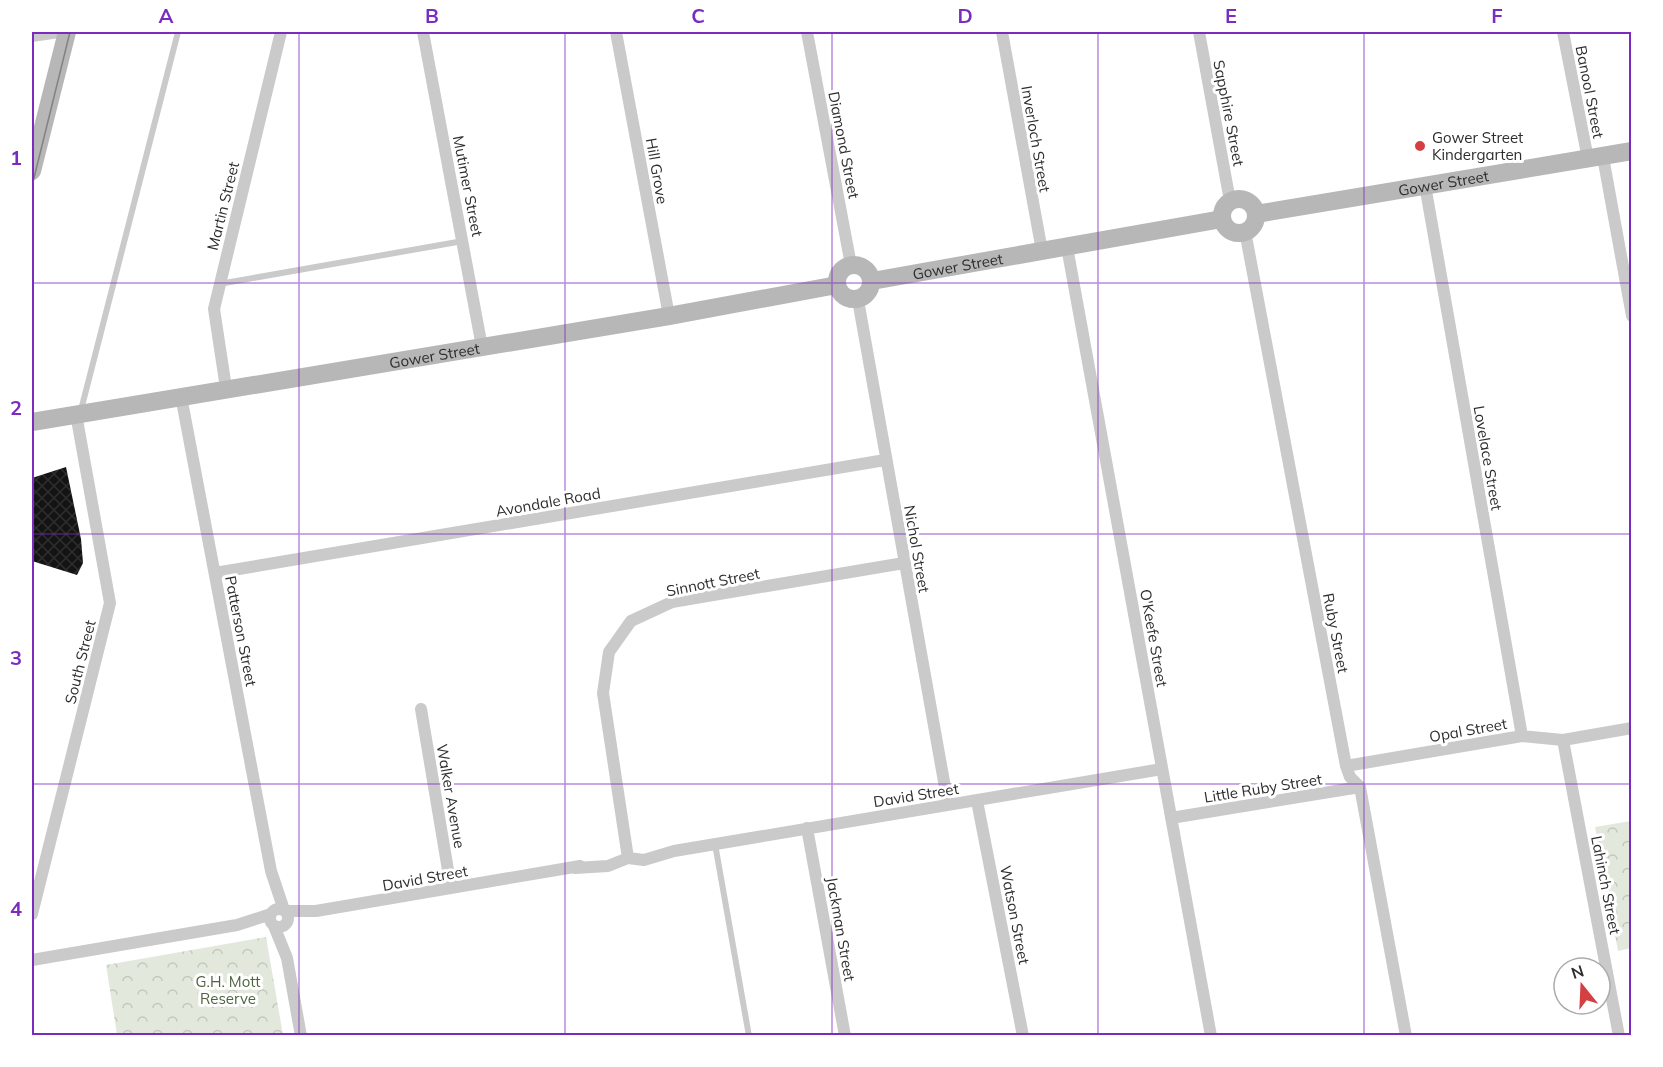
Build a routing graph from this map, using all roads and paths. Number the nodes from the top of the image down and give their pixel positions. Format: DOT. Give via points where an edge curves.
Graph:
graph roads {
  1 [pos="59,32"];
  2 [pos="67,32"];
  3 [pos="178,32"];
  4 [pos="282,32"];
  5 [pos="423,32"];
  6 [pos="616,32"];
  7 [pos="807,32"];
  8 [pos="1002,32"];
  9 [pos="1199,32"];
  10 [pos="1563,32"];
  11 [pos="32,36"];
  12 [pos="1632,152"];
  13 [pos="1595,158"];
  14 [pos="32,171"];
  15 [pos="1425,185"];
  16 [pos="1230,201"];
  17 [pos="1256,214"];
  18 [pos="1222,219"];
  19 [pos="1245,231"];
  20 [pos="463,242"];
  21 [pos="1067,247"];
  22 [pos="1042,251"];
  23 [pos="851,265"];
  24 [pos="872,281"];
  25 [pos="218,284"];
  26 [pos="837,285"];
  27 [pos="858,300"];
  28 [pos="669,316"];
  29 [pos="1632,316"];
  30 [pos="483,347"];
  31 [pos="226,388"];
  32 [pos="181,396"];
  33 [pos="32,411"];
  34 [pos="73,415"];
  35 [pos="32,422"];
  36 [pos="885,460"];
  37 [pos="904,563"];
  38 [pos="215,573"];
  39 [pos="421,709"];
  40 [pos="1632,728"];
  41 [pos="1522,736"];
  42 [pos="1563,740"];
  43 [pos="1346,766"];
  44 [pos="1162,770"];
  45 [pos="1360,787"];
  46 [pos="977,801"];
  47 [pos="948,804"];
  48 [pos="1171,818"];
  49 [pos="807,828"];
  50 [pos="715,844"];
  51 [pos="627,854"];
  52 [pos="451,888"];
  53 [pos="32,914"];
  54 [pos="279,918"];
  55 [pos="32,960"];
  56 [pos="301,1035"];
  57 [pos="749,1035"];
  58 [pos="844,1035"];
  59 [pos="1023,1035"];
  60 [pos="1211,1035"];
  61 [pos="1406,1035"];
  62 [pos="1619,1035"];
  1 -- 11 [label="street"];
  2 -- 14 [label="street"];
  3 -- 34 [label="lane"];
  4 -- 25 [label="street, Martin Street"];
  5 -- 20 [label="street, Mutimer Street"];
  6 -- 28 [label="street, Hill Grove"];
  7 -- 23 [label="street, Diamond Street"];
  8 -- 22 [label="street, Inverloch Street"];
  9 -- 16 [label="street, Sapphire Street"];
  10 -- 13 [label="street, Banool Street"];
  12 -- 13 [label="street, Gower Street"];
  13 -- 15 [label="street, Gower Street"];
  13 -- 29 [label="street, Banool Street"];
  15 -- 17 [label="street, Gower Street"];
  15 -- 41 [label="street, Lovelace Street"];
  16 -- 17 [label="street" via="1237,198 1250,202"];
  16 -- 18 [label="street" via="1223,208"];
  17 -- 19 [label="street" via="1254,225"];
  18 -- 19 [label="street" via="1228,229"];
  18 -- 21 [label="street, Gower Street"];
  19 -- 43 [label="street, Ruby Street"];
  20 -- 25 [label="lane"];
  20 -- 30 [label="street, Mutimer Street"];
  21 -- 22 [label="street, Gower Street"];
  21 -- 44 [label="street, O'Keefe Street"];
  22 -- 24 [label="street, Gower Street"];
  23 -- 24 [label="street" via="866,269"];
  23 -- 26 [label="street" via="839,273"];
  24 -- 27 [label="street" via="869,292"];
  25 -- 31 [label="street, Martin Street" via="213,309"];
  26 -- 27 [label="street" via="844,297"];
  26 -- 28 [label="street, Gower Street"];
  27 -- 36 [label="street, Nichol Street"];
  28 -- 30 [label="street, Gower Street"];
  30 -- 31 [label="street, Gower Street"];
  31 -- 32 [label="street, Gower Street"];
  32 -- 34 [label="street, Gower Street"];
  32 -- 38 [label="street, Patterson Street"];
  33 -- 34 [label="street"];
  34 -- 35 [label="street, Gower Street"];
  34 -- 53 [label="street, South Street" via="110,603"];
  36 -- 37 [label="street, Nichol Street"];
  36 -- 38 [label="street, Avondale Road"];
  37 -- 47 [label="street, Nichol Street"];
  37 -- 51 [label="street, Sinnott Street" via="672,602 631,621 609,652 603,693"];
  38 -- 54 [label="street, Patterson Street"];
  39 -- 52 [label="street, Walker Avenue"];
  40 -- 42 [label="street, Opal Street"];
  41 -- 42 [label="street, Opal Street"];
  41 -- 43 [label="street, Opal Street"];
  42 -- 62 [label="street, Lahinch Street"];
  43 -- 45 [label="street, Ruby Street"];
  44 -- 46 [label="street, David Street"];
  44 -- 48 [label="street, O'Keefe Street"];
  45 -- 48 [label="street, Little Ruby Street"];
  45 -- 61 [label="street, Ruby Street"];
  46 -- 47 [label="street, David Street"];
  46 -- 59 [label="street, Watson Street"];
  47 -- 49 [label="street, David Street"];
  48 -- 60 [label="street, O'Keefe Street"];
  49 -- 50 [label="street, David Street"];
  49 -- 58 [label="street, Jackman Street"];
  50 -- 51 [label="street, David Street" via="644,860"];
  50 -- 57 [label="lane"];
  51 -- 52 [label="street, David Street" via="608,866"];
  52 -- 54 [label="street, David Street"];
  54 -- 55 [label="street, David Street"];
  54 -- 56 [label="street, Patterson Street"];
}
